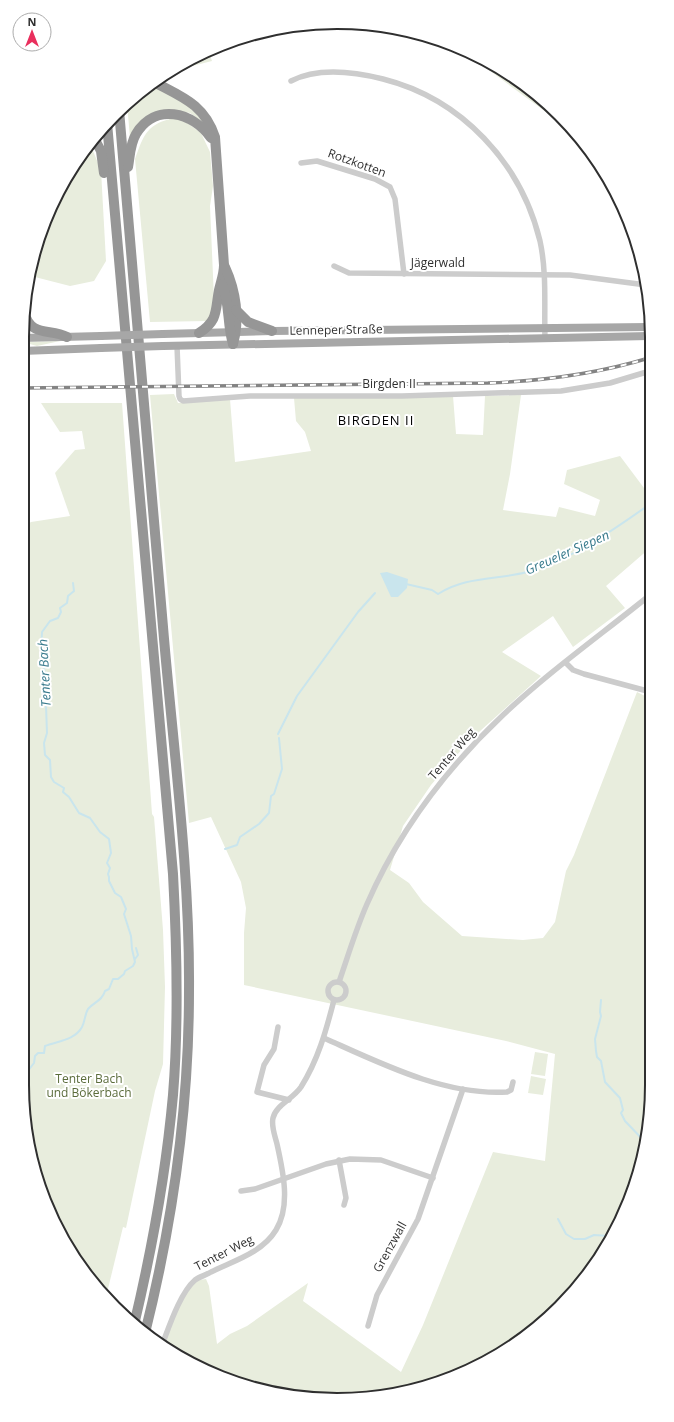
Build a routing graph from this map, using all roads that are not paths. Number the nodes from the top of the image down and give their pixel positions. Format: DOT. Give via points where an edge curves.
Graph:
graph roads {
  1 [pos="291,81"];
  2 [pos="160,85"];
  3 [pos="120,118"];
  4 [pos="108,131"];
  5 [pos="98,144"];
  6 [pos="216,146"];
  7 [pos="301,163"];
  8 [pos="126,185"];
  9 [pos="114,210"];
  10 [pos="224,265"];
  11 [pos="334,266"];
  12 [pos="404,274"];
  13 [pos="544,275"];
  14 [pos="222,282"];
  15 [pos="640,284"];
  16 [pos="236,310"];
  17 [pos="30,322"];
  18 [pos="544,327"];
  19 [pos="644,327"];
  20 [pos="272,331"];
  21 [pos="233,332"];
  22 [pos="199,333"];
  23 [pos="645,336"];
  24 [pos="67,337"];
  25 [pos="29,338"];
  26 [pos="544,338"];
  27 [pos="233,344"];
  28 [pos="177,346"];
  29 [pos="29,351"];
  30 [pos="645,372"];
  31 [pos="645,599"];
  32 [pos="566,663"];
  33 [pos="645,690"];
  34 [pos="339,982"];
  35 [pos="334,1000"];
  36 [pos="278,1027"];
  37 [pos="324,1038"];
  38 [pos="513,1082"];
  39 [pos="464,1089"];
  40 [pos="289,1100"];
  41 [pos="339,1160"];
  42 [pos="433,1178"];
  43 [pos="283,1179"];
  44 [pos="241,1191"];
  45 [pos="344,1205"];
  46 [pos="136,1318"];
  47 [pos="147,1326"];
  48 [pos="368,1326"];
  49 [pos="164,1340"];
  1 -- 13 [label="street" via="300,76 321,73 378,78 428,96 467,121 500,157 525,199 540,242"];
  2 -- 6 [label="highway" via="197,107 210,126"];
  3 -- 8 [label="highway"];
  4 -- 9 [label="highway"];
  5 -- 9 [label="highway" via="103,161 107,202"];
  6 -- 8 [label="highway" via="204,128 192,119 173,114 156,117 144,124 134,138"];
  6 -- 10 [label="highway"];
  7 -- 12 [label="street, Rotzkotten" via="317,161 375,179 390,188 395,199"];
  8 -- 47 [label="highway" via="148,465 180,814 189,989 185,1095 178,1159 160,1269"];
  9 -- 46 [label="highway" via="177,936 177,1026 170,1121 152,1247"];
  10 -- 14 [label="highway"];
  10 -- 16 [label="highway" via="230,278"];
  11 -- 12 [label="street, Jägerwald" via="349,273"];
  12 -- 13 [label="street, Jägerwald"];
  13 -- 15 [label="street, Jägerwald" via="599,278"];
  13 -- 18 [label="street"];
  14 -- 21 [label="highway"];
  14 -- 22 [label="highway" via="215,316 210,325"];
  16 -- 20 [label="highway" via="248,322"];
  16 -- 21 [label="highway"];
  17 -- 24 [label="highway" via="37,330 60,333"];
  18 -- 19 [label="main road, Lenneper Straße"];
  18 -- 20 [label="main road, Lenneper Straße"];
  18 -- 26 [label="street"];
  20 -- 21 [label="main road, Lenneper Straße"];
  21 -- 22 [label="main road, Lenneper Straße"];
  21 -- 27 [label="highway"];
  22 -- 24 [label="main road, Lenneper Straße, bridge"];
  23 -- 26 [label="main road, Lenneper Straße"];
  24 -- 25 [label="main road, Lenneper Straße"];
  26 -- 27 [label="main road, Lenneper Straße"];
  27 -- 28 [label="main road, Lenneper Straße"];
  28 -- 29 [label="main road, Lenneper Straße, bridge"];
  28 -- 30 [label="street, Birgden II" via="179,397 183,401 250,396 402,396 561,391 610,383"];
  31 -- 32 [label="street, Tenter Weg"];
  32 -- 33 [label="street" via="573,670 584,674"];
  32 -- 34 [label="street, Tenter Weg" via="494,724 431,795 403,836 374,890 360,921"];
  34 -- 35 [label="street" via="333,982 328,986 329,996"];
  34 -- 35 [label="street" via="345,985 346,992 343,998"];
  35 -- 37 [label="street, Tenter Weg"];
  36 -- 40 [label="street" via="274,1049 263,1066 257,1092"];
  37 -- 39 [label="street" via="402,1072"];
  37 -- 40 [label="street, Tenter Weg" via="301,1086"];
  38 -- 39 [label="street" via="511,1090 507,1092"];
  39 -- 42 [label="street, Grenzwall"];
  40 -- 43 [label="street, Tenter Weg" via="277,1109 272,1121"];
  41 -- 42 [label="street" via="381,1160"];
  41 -- 43 [label="street"];
  41 -- 45 [label="street" via="346,1198"];
  42 -- 48 [label="street, Grenzwall" via="409,1238 377,1295"];
  43 -- 44 [label="street"];
  43 -- 49 [label="street, Tenter Weg" via="284,1204 272,1236 250,1254 194,1280"];
}
